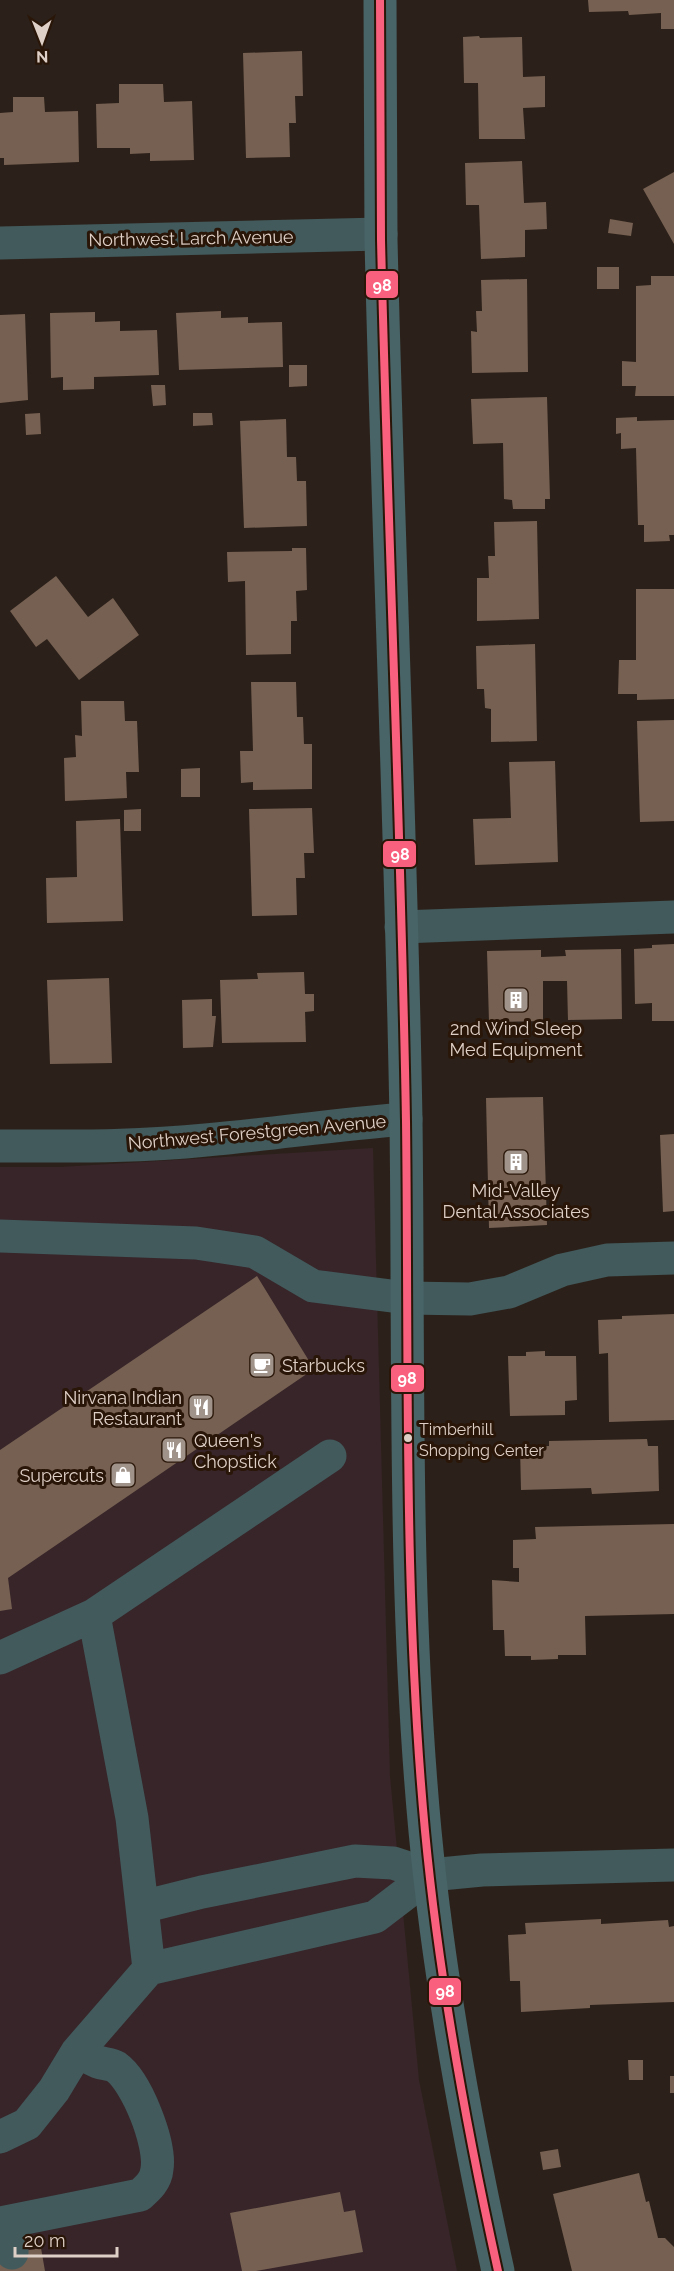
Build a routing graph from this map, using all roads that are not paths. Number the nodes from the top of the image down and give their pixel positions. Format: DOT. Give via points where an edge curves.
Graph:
graph roads {
  1 [pos="380,0"];
  2 [pos="381,234"];
  3 [pos="0,243"];
  4 [pos="674,917"];
  5 [pos="400,927"];
  6 [pos="406,1119"];
  7 [pos="0,1146"];
  8 [pos="0,1236"];
  9 [pos="674,1258"];
  10 [pos="407,1298"];
  11 [pos="330,1456"];
  12 [pos="94,1615"];
  13 [pos="0,1658"];
  14 [pos="674,1865"];
  15 [pos="430,1875"];
  16 [pos="142,1907"];
  17 [pos="150,1969"];
  18 [pos="76,2052"];
  19 [pos="0,2137"];
  20 [pos="6,2222"];
  21 [pos="12,2253"];
  22 [pos="498,2271"];
  1 -- 2 [label="main road"];
  2 -- 3 [label="street, Northwest Larch Avenue"];
  2 -- 5 [label="main road"];
  4 -- 5 [label="street"];
  5 -- 6 [label="main road"];
  6 -- 7 [label="street, Northwest Forestgreen Avenue" via="203,1140"];
  6 -- 10 [label="main road"];
  8 -- 10 [label="street" via="196,1243 255,1252 313,1286"];
  9 -- 10 [label="street" via="607,1260 562,1270 509,1292 470,1299"];
  10 -- 15 [label="main road" via="411,1597"];
  11 -- 12 [label="street"];
  12 -- 13 [label="street"];
  12 -- 16 [label="street" via="132,1818"];
  14 -- 15 [label="street"];
  15 -- 16 [label="street" via="393,1863 355,1861"];
  15 -- 17 [label="street" via="375,1917"];
  15 -- 22 [label="main road" via="450,2024 477,2179"];
  16 -- 17 [label="street"];
  17 -- 18 [label="street"];
  18 -- 19 [label="street" via="54,2090 27,2124"];
  18 -- 20 [label="street" via="115,2066 130,2082 145,2109 153,2136 158,2168 152,2184 140,2195"];
  20 -- 21 [label="street"];
}
